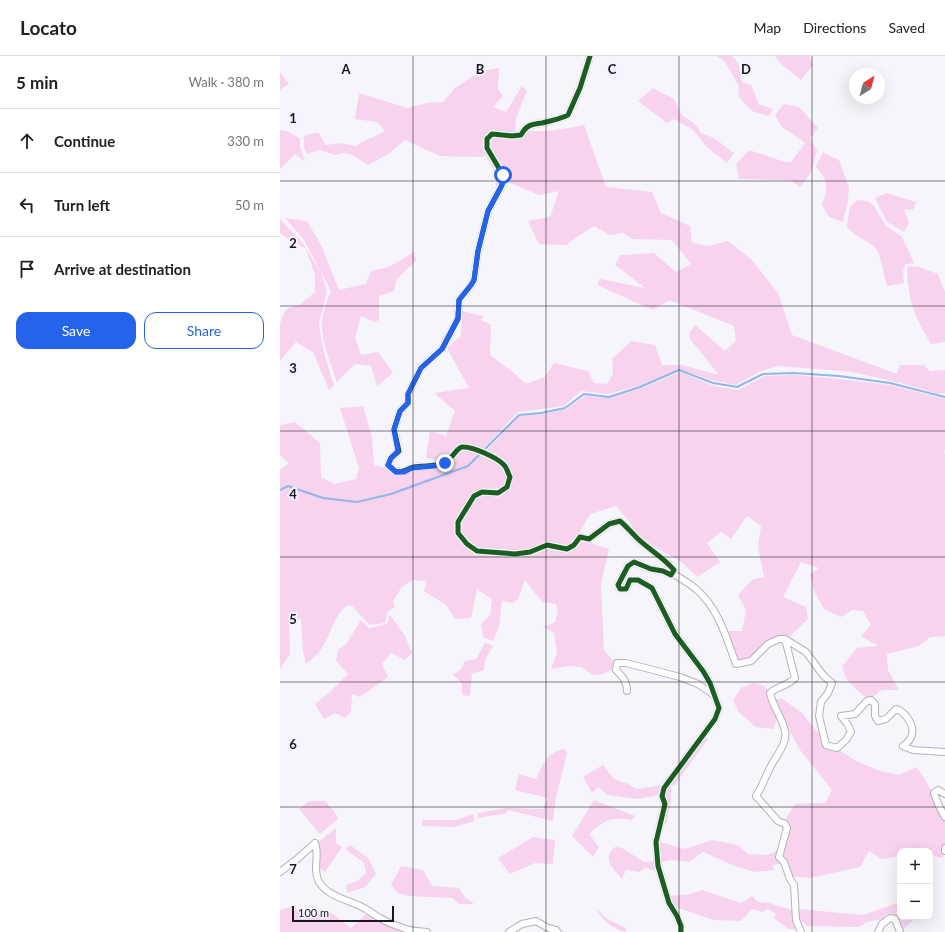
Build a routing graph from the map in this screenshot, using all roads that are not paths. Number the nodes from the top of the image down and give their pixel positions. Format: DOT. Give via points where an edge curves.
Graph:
graph roads {
  1 [pos="590,56"];
  2 [pos="672,573"];
  3 [pos="785,639"];
  4 [pos="627,691"];
  5 [pos="716,697"];
  6 [pos="945,752"];
  7 [pos="945,794"];
  8 [pos="945,817"];
  9 [pos="280,872"];
  10 [pos="427,932"];
  11 [pos="509,932"];
  12 [pos="558,932"];
  13 [pos="681,932"];
  14 [pos="801,932"];
  15 [pos="878,932"];
  16 [pos="900,932"];
  1 -- 2 [label="street" via="568,115 543,123 534,123 525,128 521,135 492,134 487,139 487,148 503,175 502,185 488,211 474,280 459,300 458,318 442,349 421,368 408,394 408,403 400,411 394,430 398,451 388,465 396,472 434,466 453,458 461,447 472,447 504,466 510,477 507,487 498,493 482,492 474,496 458,522 458,532 467,544 477,551 515,554 530,552 547,545 567,549 580,537 589,539 609,524 620,521 634,536 666,560 674,570"];
  2 -- 3 [label="street" via="696,589 708,601 726,633 736,664 751,661 768,644"];
  2 -- 5 [label="street" via="671,575 634,562 628,566 618,585 620,589 626,589 630,580 638,580 652,588 675,634 703,671"];
  3 -- 6 [label="street" via="806,652 832,683 828,694 821,702 818,716 826,745 837,748 846,740 851,732 841,716 855,714 871,700 875,704 875,716 878,721 886,719 896,709 908,719 912,734 909,742 903,746 914,750"];
  3 -- 14 [label="street" via="796,678 790,684 774,689 770,693 786,733 756,796 787,828 779,857 784,862 794,885 796,920"];
  4 -- 5 [label="street" via="623,677 616,670 618,663 680,677 698,684"];
  5 -- 13 [label="street" via="719,708 715,719 664,788 662,796 665,804 656,842 658,866"];
  7 -- 8 [label="street" via="938,790 934,793"];
  9 -- 10 [label="street" via="316,843 316,874 326,889 393,924 408,930"];
  11 -- 12 [label="street" via="522,924 536,921"];
  15 -- 16 [label="street" via="882,924 890,918 895,919"];
}
